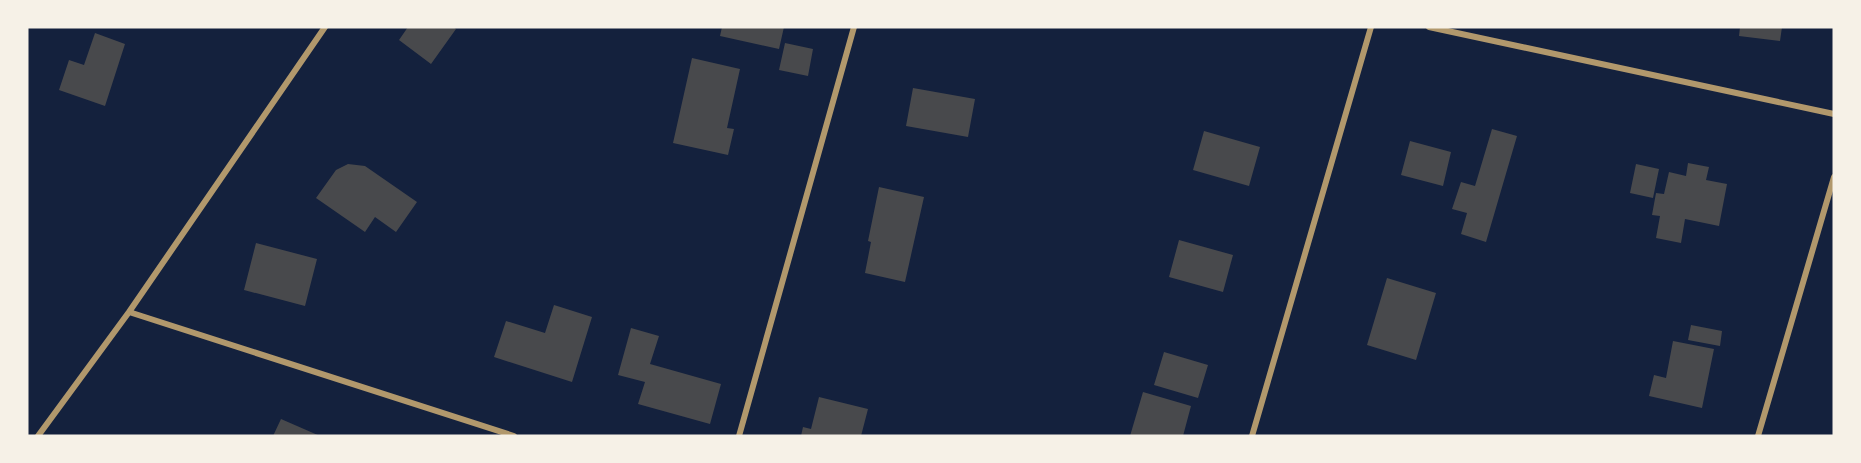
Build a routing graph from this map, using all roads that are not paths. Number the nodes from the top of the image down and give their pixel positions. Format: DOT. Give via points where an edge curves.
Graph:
graph roads {
  1 [pos="325,27"];
  2 [pos="855,27"];
  3 [pos="1371,27"];
  4 [pos="1429,27"];
  5 [pos="1834,114"];
  6 [pos="1834,177"];
  7 [pos="129,312"];
  8 [pos="38,436"];
  9 [pos="514,436"];
  10 [pos="739,436"];
  11 [pos="1252,436"];
  12 [pos="1758,436"];
  1 -- 7 [label="street"];
  2 -- 10 [label="street"];
  3 -- 11 [label="street"];
  4 -- 5 [label="street"];
  6 -- 12 [label="street"];
  7 -- 8 [label="street"];
  7 -- 9 [label="street"];
}
